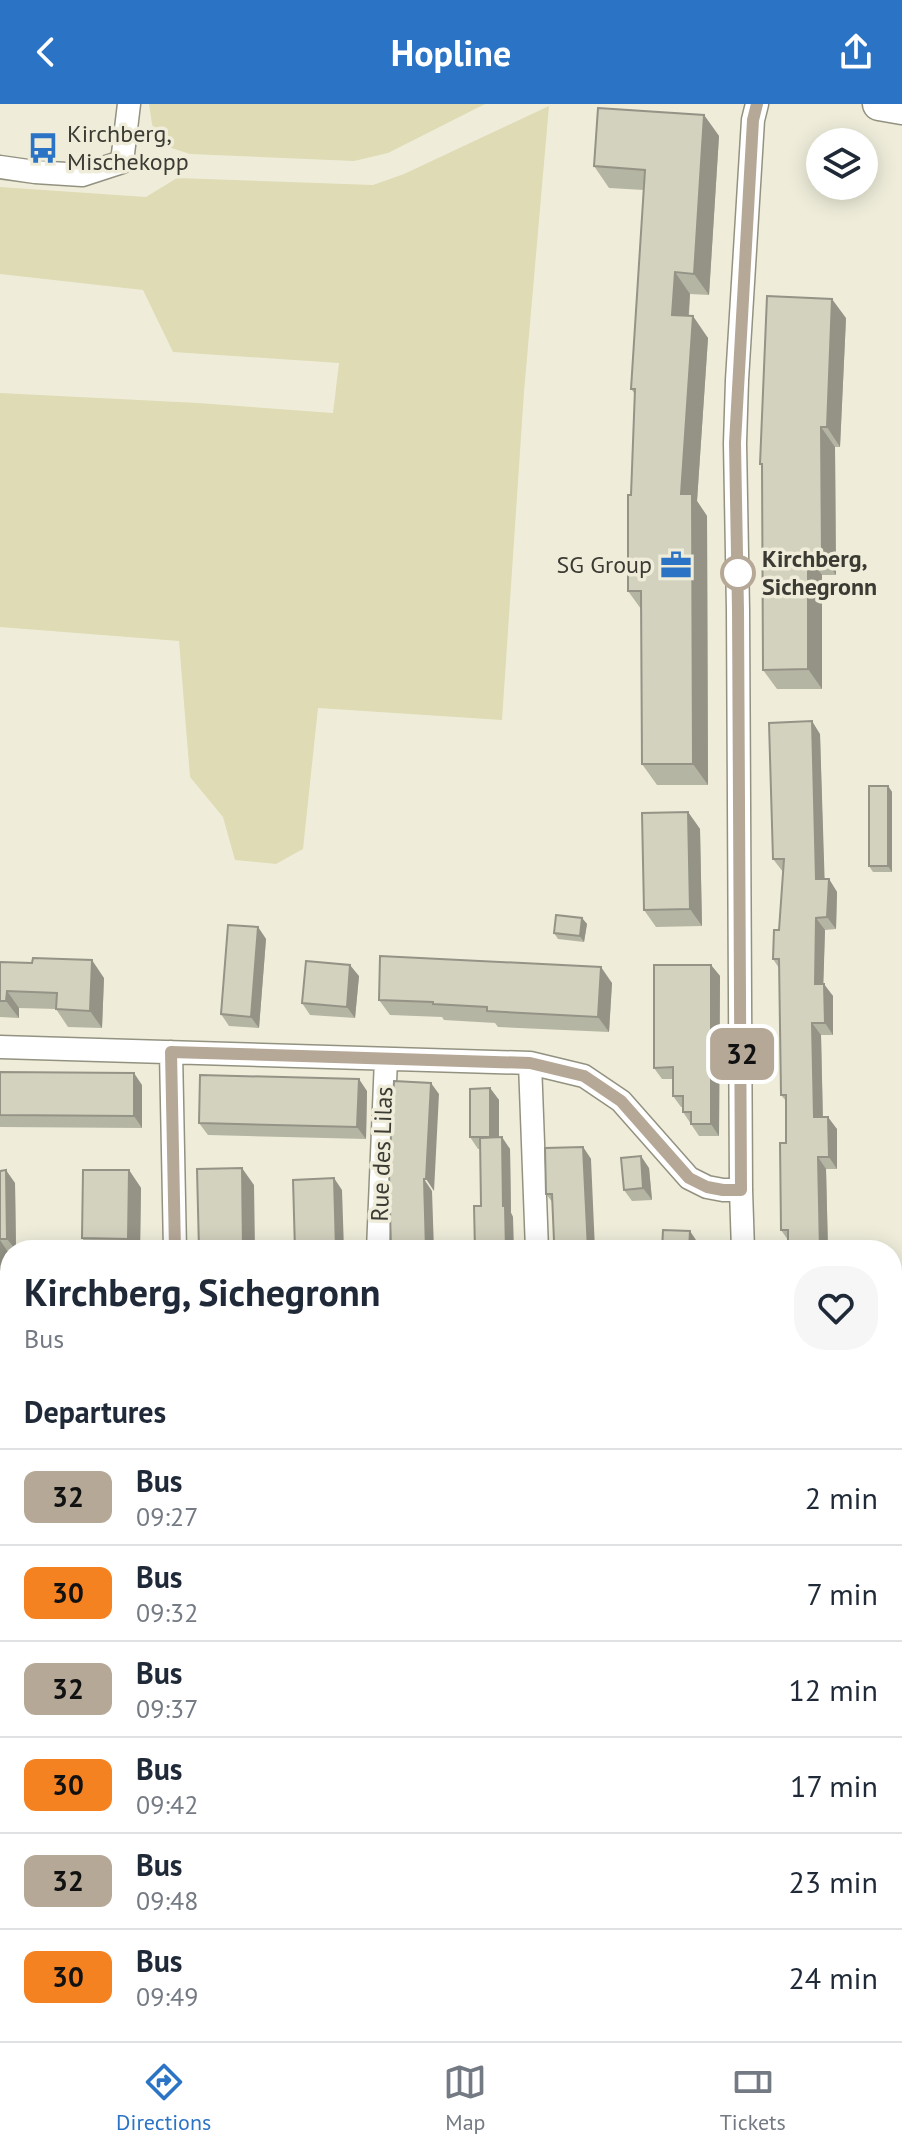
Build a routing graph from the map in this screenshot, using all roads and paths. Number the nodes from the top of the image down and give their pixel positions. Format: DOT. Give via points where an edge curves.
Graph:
graph roads {
  1 [pos="129,104"];
  2 [pos="757,104"];
  3 [pos="879,104"];
  4 [pos="902,108"];
  5 [pos="0,167"];
  6 [pos="0,1047"];
  7 [pos="171,1052"];
  8 [pos="386,1059"];
  9 [pos="530,1063"];
  10 [pos="741,1190"];
  11 [pos="175,1240"];
  12 [pos="378,1240"];
  13 [pos="537,1240"];
  14 [pos="743,1240"];
  1 -- 5 [label="street" via="122,162 82,175"];
  2 -- 10 [label="street" via="735,443"];
  3 -- 4 [label="main road"];
  6 -- 7 [label="street"];
  7 -- 8 [label="street"];
  7 -- 11 [label="street"];
  8 -- 9 [label="street"];
  8 -- 12 [label="street, Rue des Lilas"];
  9 -- 10 [label="street" via="584,1076 621,1101 689,1178 707,1187"];
  9 -- 13 [label="street"];
  10 -- 14 [label="street"];
}
